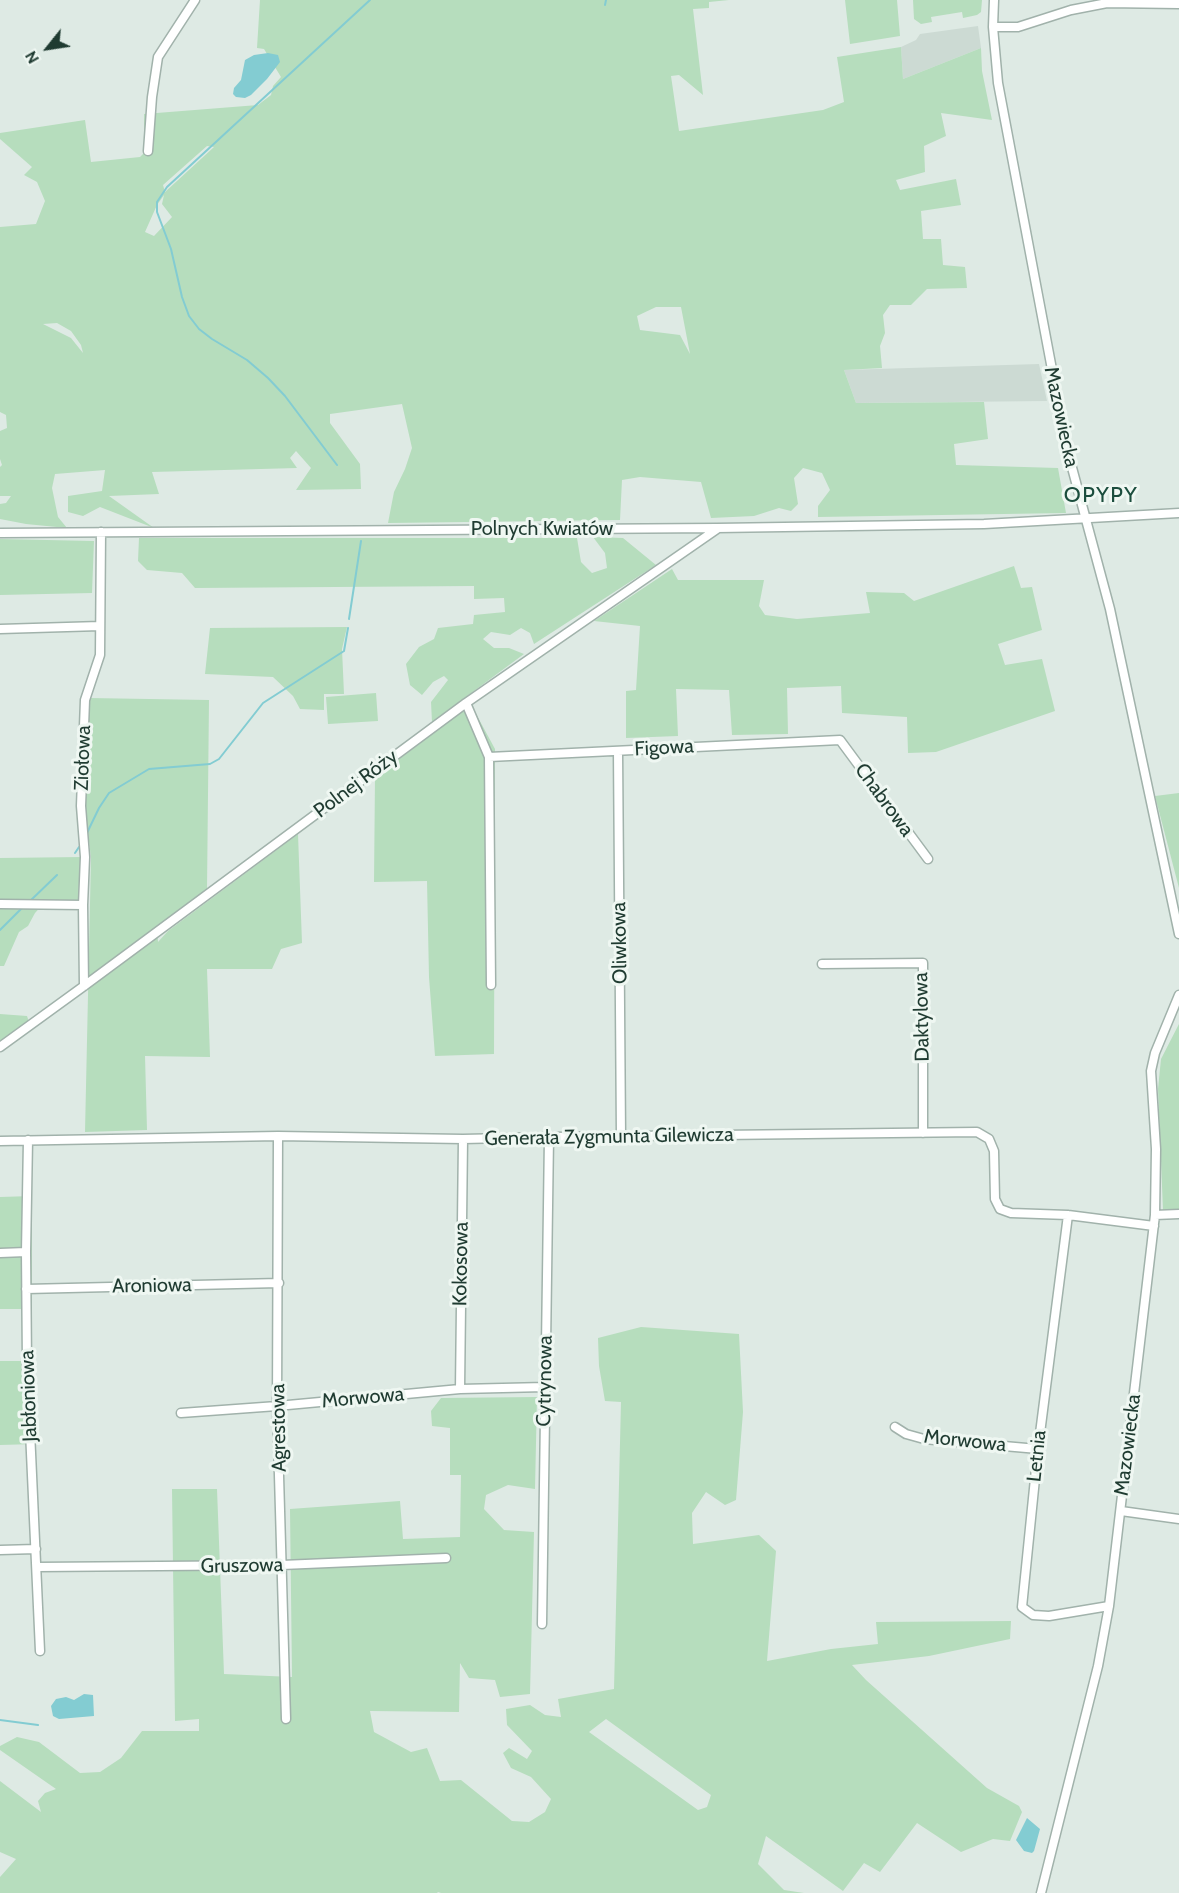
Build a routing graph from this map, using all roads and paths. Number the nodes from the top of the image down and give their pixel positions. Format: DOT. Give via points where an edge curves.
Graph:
graph roads {
  1 [pos="195,0"];
  2 [pos="994,0"];
  3 [pos="1179,4"];
  4 [pos="993,27"];
  5 [pos="148,151"];
  6 [pos="1179,513"];
  7 [pos="1084,518"];
  8 [pos="717,528"];
  9 [pos="101,532"];
  10 [pos="0,533"];
  11 [pos="100,626"];
  12 [pos="0,628"];
  13 [pos="466,703"];
  14 [pos="840,740"];
  15 [pos="618,751"];
  16 [pos="489,757"];
  17 [pos="928,859"];
  18 [pos="0,904"];
  19 [pos="84,905"];
  20 [pos="1179,934"];
  21 [pos="822,963"];
  22 [pos="84,986"];
  23 [pos="492,986"];
  24 [pos="1179,995"];
  25 [pos="0,1047"];
  26 [pos="923,1133"];
  27 [pos="278,1136"];
  28 [pos="621,1136"];
  29 [pos="549,1137"];
  30 [pos="463,1139"];
  31 [pos="28,1140"];
  32 [pos="0,1141"];
  33 [pos="1179,1214"];
  34 [pos="1068,1215"];
  35 [pos="1155,1215"];
  36 [pos="1154,1226"];
  37 [pos="26,1252"];
  38 [pos="0,1253"];
  39 [pos="279,1283"];
  40 [pos="26,1289"];
  41 [pos="545,1387"];
  42 [pos="460,1389"];
  43 [pos="278,1406"];
  44 [pos="181,1413"];
  45 [pos="895,1427"];
  46 [pos="1038,1449"];
  47 [pos="1120,1511"];
  48 [pos="1179,1519"];
  49 [pos="36,1549"];
  50 [pos="0,1550"];
  51 [pos="446,1558"];
  52 [pos="282,1566"];
  53 [pos="37,1567"];
  54 [pos="1109,1606"];
  55 [pos="542,1624"];
  56 [pos="40,1651"];
  57 [pos="286,1719"];
  58 [pos="1041,1893"];
  1 -- 5 [label="street" via="158,57"];
  2 -- 4 [label="street, Mazowiecka"];
  3 -- 4 [label="street" via="1107,3 1017,27"];
  4 -- 7 [label="street, Mazowiecka" via="1001,104 1067,449"];
  6 -- 7 [label="street, Polnych Kwiatów"];
  7 -- 8 [label="street, Polnych Kwiatów" via="984,524"];
  7 -- 20 [label="street, Mazowiecka" via="1112,619"];
  8 -- 9 [label="street, Polnych Kwiatów"];
  8 -- 13 [label="street, Polnej Róży"];
  9 -- 10 [label="street, Polnych Kwiatów"];
  9 -- 11 [label="street, Ziołowa"];
  11 -- 12 [label="street"];
  11 -- 19 [label="street, Ziołowa" via="100,655 85,700 81,806"];
  13 -- 16 [label="street"];
  13 -- 22 [label="street, Polnej Róży"];
  14 -- 15 [label="street, Figowa"];
  14 -- 17 [label="street, Chabrowa"];
  15 -- 16 [label="street, Figowa"];
  15 -- 28 [label="street, Oliwkowa"];
  16 -- 23 [label="street"];
  18 -- 19 [label="street"];
  19 -- 22 [label="street, Ziołowa"];
  21 -- 26 [label="street, Daktylowa" via="923,963"];
  22 -- 25 [label="street, Polnej Róży"];
  24 -- 35 [label="street, Mazowiecka" via="1151,1071"];
  26 -- 28 [label="street, Generała Zygmunta Gilewicza"];
  26 -- 34 [label="street, Generała Zygmunta Gilewicza" via="977,1132 989,1139 994,1151 995,1199 1000,1209 1011,1213"];
  27 -- 30 [label="street, Generała Zygmunta Gilewicza"];
  27 -- 31 [label="street, Generała Zygmunta Gilewicza"];
  27 -- 39 [label="street, Agrestowa"];
  28 -- 29 [label="street, Generała Zygmunta Gilewicza"];
  29 -- 30 [label="street, Generała Zygmunta Gilewicza"];
  29 -- 41 [label="street, Cytrynowa"];
  30 -- 42 [label="street, Kokosowa"];
  31 -- 32 [label="street, Generała Zygmunta Gilewicza"];
  31 -- 37 [label="street, Jabłoniowa"];
  33 -- 35 [label="street"];
  34 -- 36 [label="street, Generała Zygmunta Gilewicza"];
  34 -- 46 [label="street, Letnia"];
  35 -- 36 [label="street, Mazowiecka"];
  36 -- 47 [label="street, Mazowiecka"];
  37 -- 38 [label="street"];
  37 -- 40 [label="street, Jabłoniowa"];
  39 -- 40 [label="street, Aroniowa"];
  39 -- 43 [label="street, Agrestowa"];
  40 -- 49 [label="street, Jabłoniowa"];
  41 -- 42 [label="street, Morwowa"];
  41 -- 55 [label="street, Cytrynowa"];
  42 -- 43 [label="street, Morwowa"];
  43 -- 44 [label="street, Morwowa"];
  43 -- 52 [label="street, Agrestowa"];
  45 -- 46 [label="street, Morwowa" via="924,1439"];
  46 -- 54 [label="street, Letnia" via="1022,1607 1033,1616 1049,1616"];
  47 -- 48 [label="street"];
  47 -- 54 [label="street, Mazowiecka"];
  49 -- 50 [label="street"];
  49 -- 53 [label="street, Jabłoniowa"];
  51 -- 52 [label="street, Gruszowa"];
  52 -- 53 [label="street, Gruszowa"];
  52 -- 57 [label="street, Agrestowa"];
  53 -- 56 [label="street, Jabłoniowa"];
  54 -- 58 [label="street, Mazowiecka" via="1098,1666"];
}
